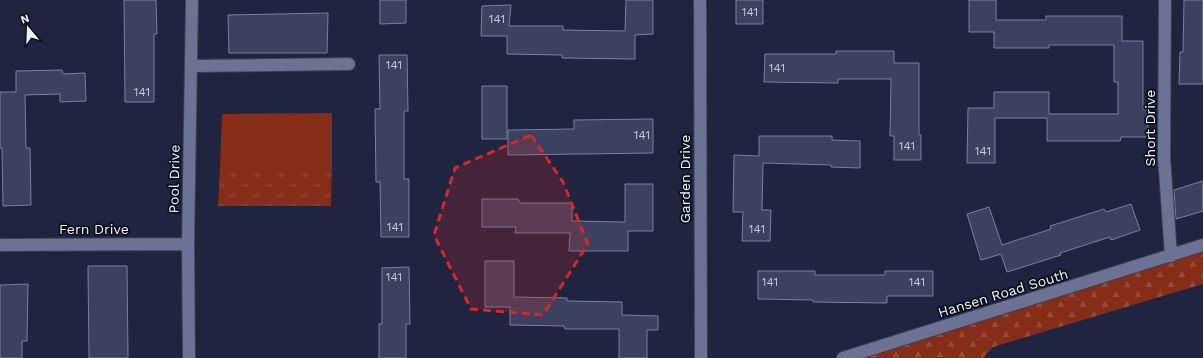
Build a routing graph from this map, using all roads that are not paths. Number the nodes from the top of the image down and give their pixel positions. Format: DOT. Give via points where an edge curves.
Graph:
graph roads {
  1 [pos="192,0"];
  2 [pos="700,0"];
  3 [pos="1165,0"];
  4 [pos="349,64"];
  5 [pos="192,66"];
  6 [pos="188,244"];
  7 [pos="0,245"];
  8 [pos="1203,245"];
  9 [pos="1171,256"];
  10 [pos="189,358"];
  11 [pos="701,358"];
  12 [pos="843,358"];
  1 -- 5 [label="street, Pool Drive"];
  2 -- 11 [label="street, Garden Drive"];
  3 -- 9 [label="street, Short Drive" via="1164,157"];
  4 -- 5 [label="street"];
  5 -- 6 [label="street, Pool Drive"];
  6 -- 7 [label="street, Fern Drive"];
  6 -- 10 [label="street, Pool Drive"];
  8 -- 9 [label="street, Hansen Road South"];
  9 -- 12 [label="street, Hansen Road South"];
}
